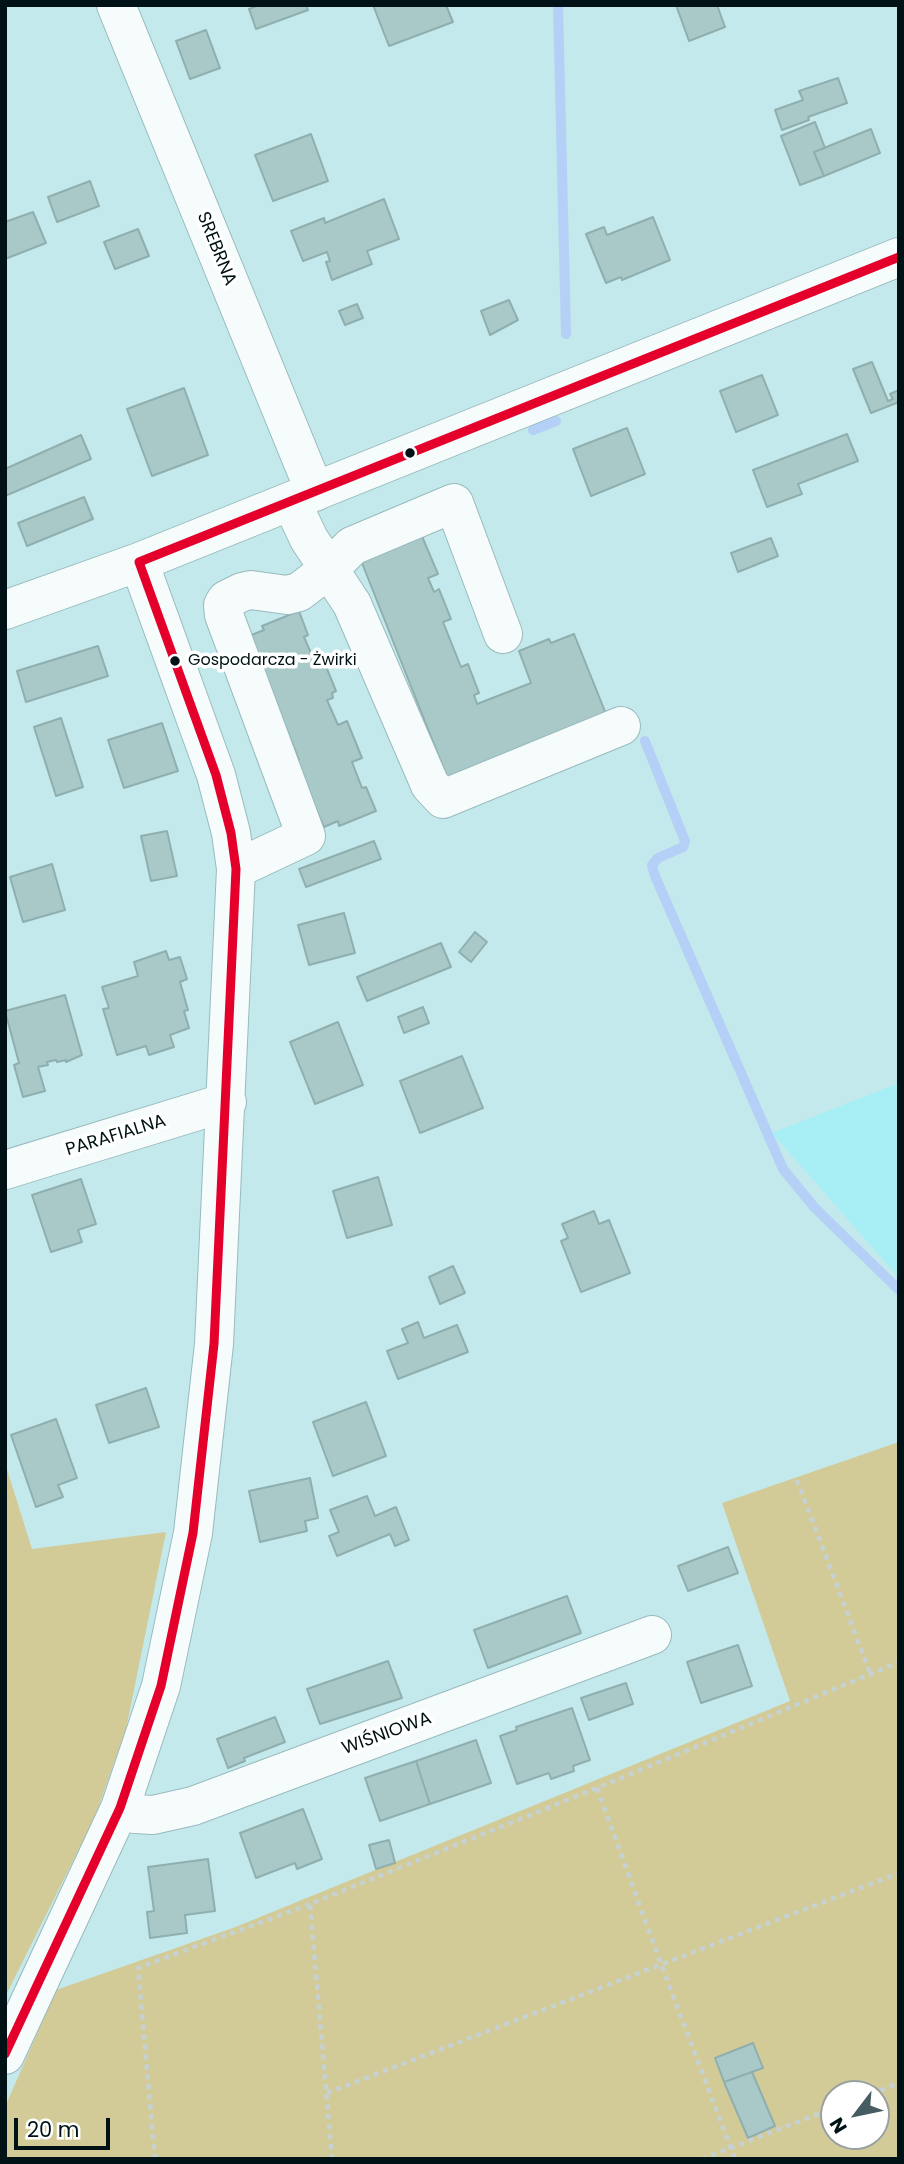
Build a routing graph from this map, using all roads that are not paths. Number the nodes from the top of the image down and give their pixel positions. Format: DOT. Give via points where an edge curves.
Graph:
graph roads {
  1 [pos="116,5"];
  2 [pos="899,257"];
  3 [pos="303,496"];
  4 [pos="139,562"];
  5 [pos="329,569"];
  6 [pos="5,610"];
  7 [pos="503,634"];
  8 [pos="621,726"];
  9 [pos="236,869"];
  10 [pos="227,1102"];
  11 [pos="5,1170"];
  12 [pos="652,1635"];
  13 [pos="120,1808"];
  14 [pos="5,2055"];
  1 -- 3 [label="street, SREBRNA"];
  2 -- 3 [label="street"];
  3 -- 4 [label="street"];
  3 -- 5 [label="street, SREBRNA" via="300,523"];
  4 -- 6 [label="street"];
  4 -- 9 [label="street" via="216,775"];
  5 -- 7 [label="street" via="352,546 454,503"];
  5 -- 8 [label="street, SREBRNA" via="361,624 429,785 443,799"];
  5 -- 9 [label="street" via="299,592 242,592 223,605 306,836"];
  9 -- 10 [label="street"];
  10 -- 11 [label="street, PARAFIALNA"];
  10 -- 13 [label="street" via="214,1344 193,1533 160,1686"];
  12 -- 13 [label="street, WIŚNIOWA" via="193,1807 153,1815"];
  13 -- 14 [label="street"];
}
